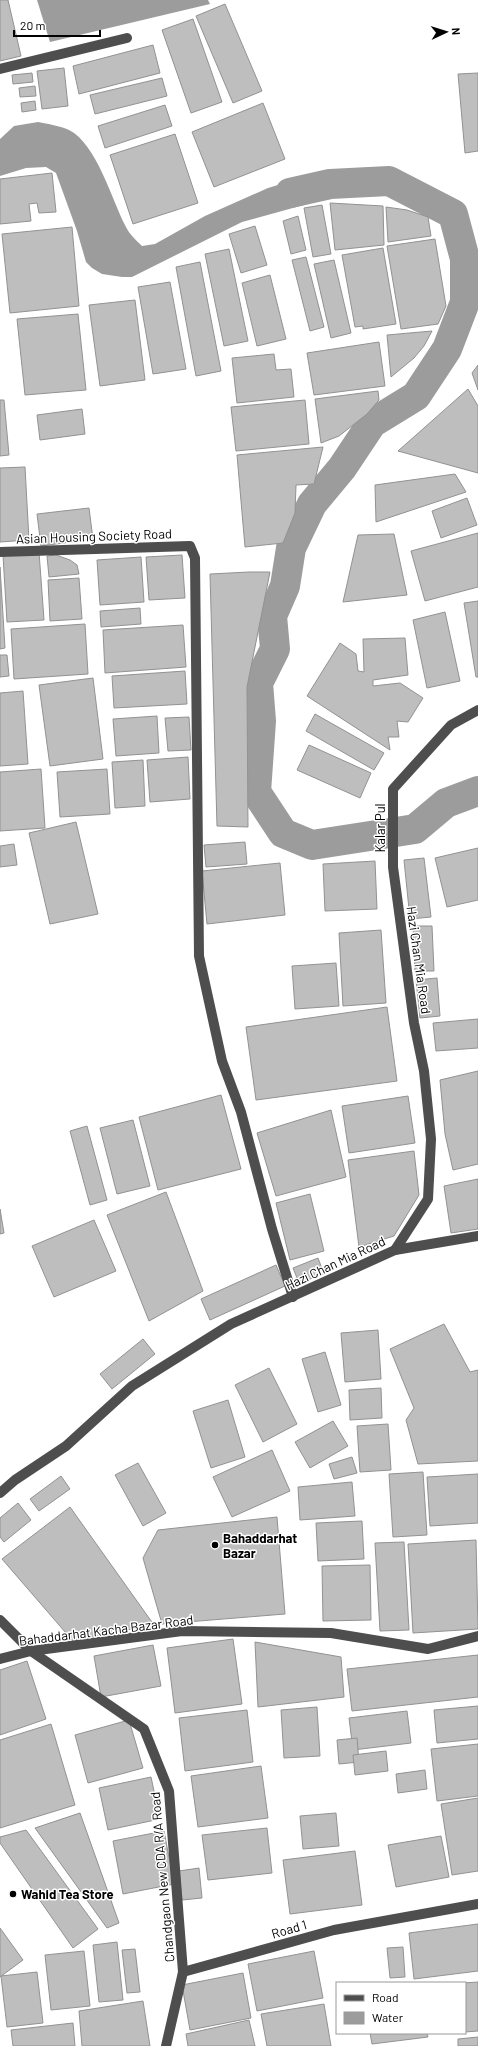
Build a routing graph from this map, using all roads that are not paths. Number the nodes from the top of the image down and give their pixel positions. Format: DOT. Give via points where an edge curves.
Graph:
graph roads {
  1 [pos="127,38"];
  2 [pos="0,69"];
  3 [pos="0,552"];
  4 [pos="478,710"];
  5 [pos="393,867"];
  6 [pos="478,1236"];
  7 [pos="395,1250"];
  8 [pos="293,1296"];
  9 [pos="0,1493"];
  10 [pos="0,1620"];
  11 [pos="478,1636"];
  12 [pos="31,1651"];
  13 [pos="0,1659"];
  14 [pos="478,1904"];
  15 [pos="184,1972"];
  16 [pos="166,2046"];
  1 -- 2 [label="street"];
  3 -- 8 [label="street, Asian Housing Society Road" via="190,546 195,558 199,956 222,1061 241,1112"];
  4 -- 5 [label="street, Kalar Pul" via="451,724 393,789"];
  5 -- 7 [label="street, Hazi Chan Mia Road" via="414,1023 424,1071 431,1139 428,1198"];
  6 -- 7 [label="street"];
  7 -- 8 [label="street, Hazi Chan Mia Road"];
  8 -- 9 [label="street, Hazi Chan Mia Road" via="232,1324 132,1386 66,1446"];
  10 -- 12 [label="street, Chandgaon New CDA R/A Road"];
  11 -- 12 [label="street, Bahaddarhat Kacha Bazar Road" via="428,1649 331,1633 182,1630"];
  12 -- 13 [label="street, Bahaddarhat Kacha Bazar Road"];
  12 -- 15 [label="street, Chandgaon New CDA R/A Road" via="144,1729 169,1791"];
  14 -- 15 [label="street, Road 1" via="334,1930"];
  15 -- 16 [label="street"];
}
